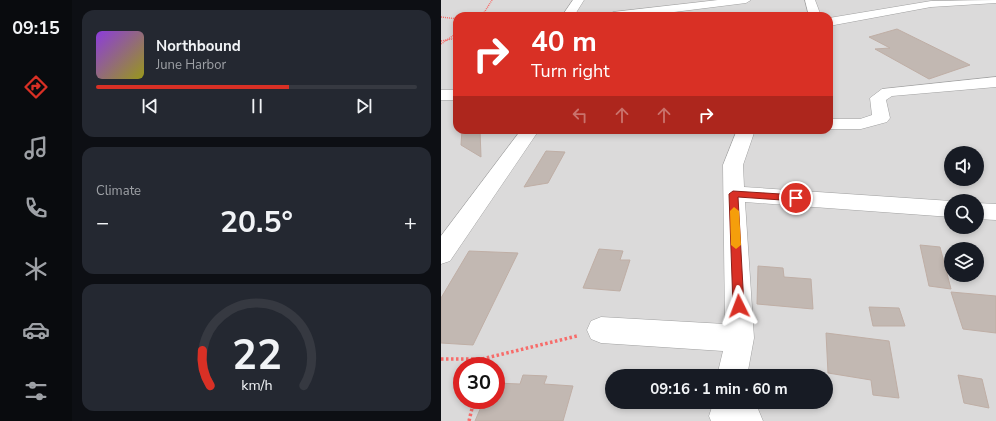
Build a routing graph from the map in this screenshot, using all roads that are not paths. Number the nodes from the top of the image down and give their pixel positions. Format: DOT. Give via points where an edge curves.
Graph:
graph roads {
  1 [pos="579,0"];
  2 [pos="746,0"];
  3 [pos="810,0"];
  4 [pos="996,0"];
  5 [pos="928,2"];
  6 [pos="571,12"];
  7 [pos="646,12"];
  8 [pos="814,12"];
  9 [pos="833,21"];
  10 [pos="996,82"];
  11 [pos="453,95"];
  12 [pos="441,96"];
  13 [pos="833,124"];
  14 [pos="527,134"];
  15 [pos="744,134"];
  16 [pos="733,194"];
  17 [pos="944,209"];
  18 [pos="984,211"];
  19 [pos="996,212"];
  20 [pos="441,254"];
  21 [pos="601,330"];
  22 [pos="740,338"];
  23 [pos="733,369"];
  1 -- 6 [label="street"];
  2 -- 7 [label="street"];
  3 -- 8 [label="street"];
  4 -- 5 [label="street" via="953,4"];
  5 -- 9 [label="street"];
  10 -- 13 [label="street" via="888,92 878,98 881,118 861,124"];
  11 -- 12 [label="street"];
  14 -- 20 [label="street"];
  15 -- 16 [label="street" via="733,165"];
  16 -- 17 [label="street"];
  16 -- 22 [label="street"];
  18 -- 19 [label="street"];
  21 -- 22 [label="street"];
  22 -- 23 [label="street"];
}
